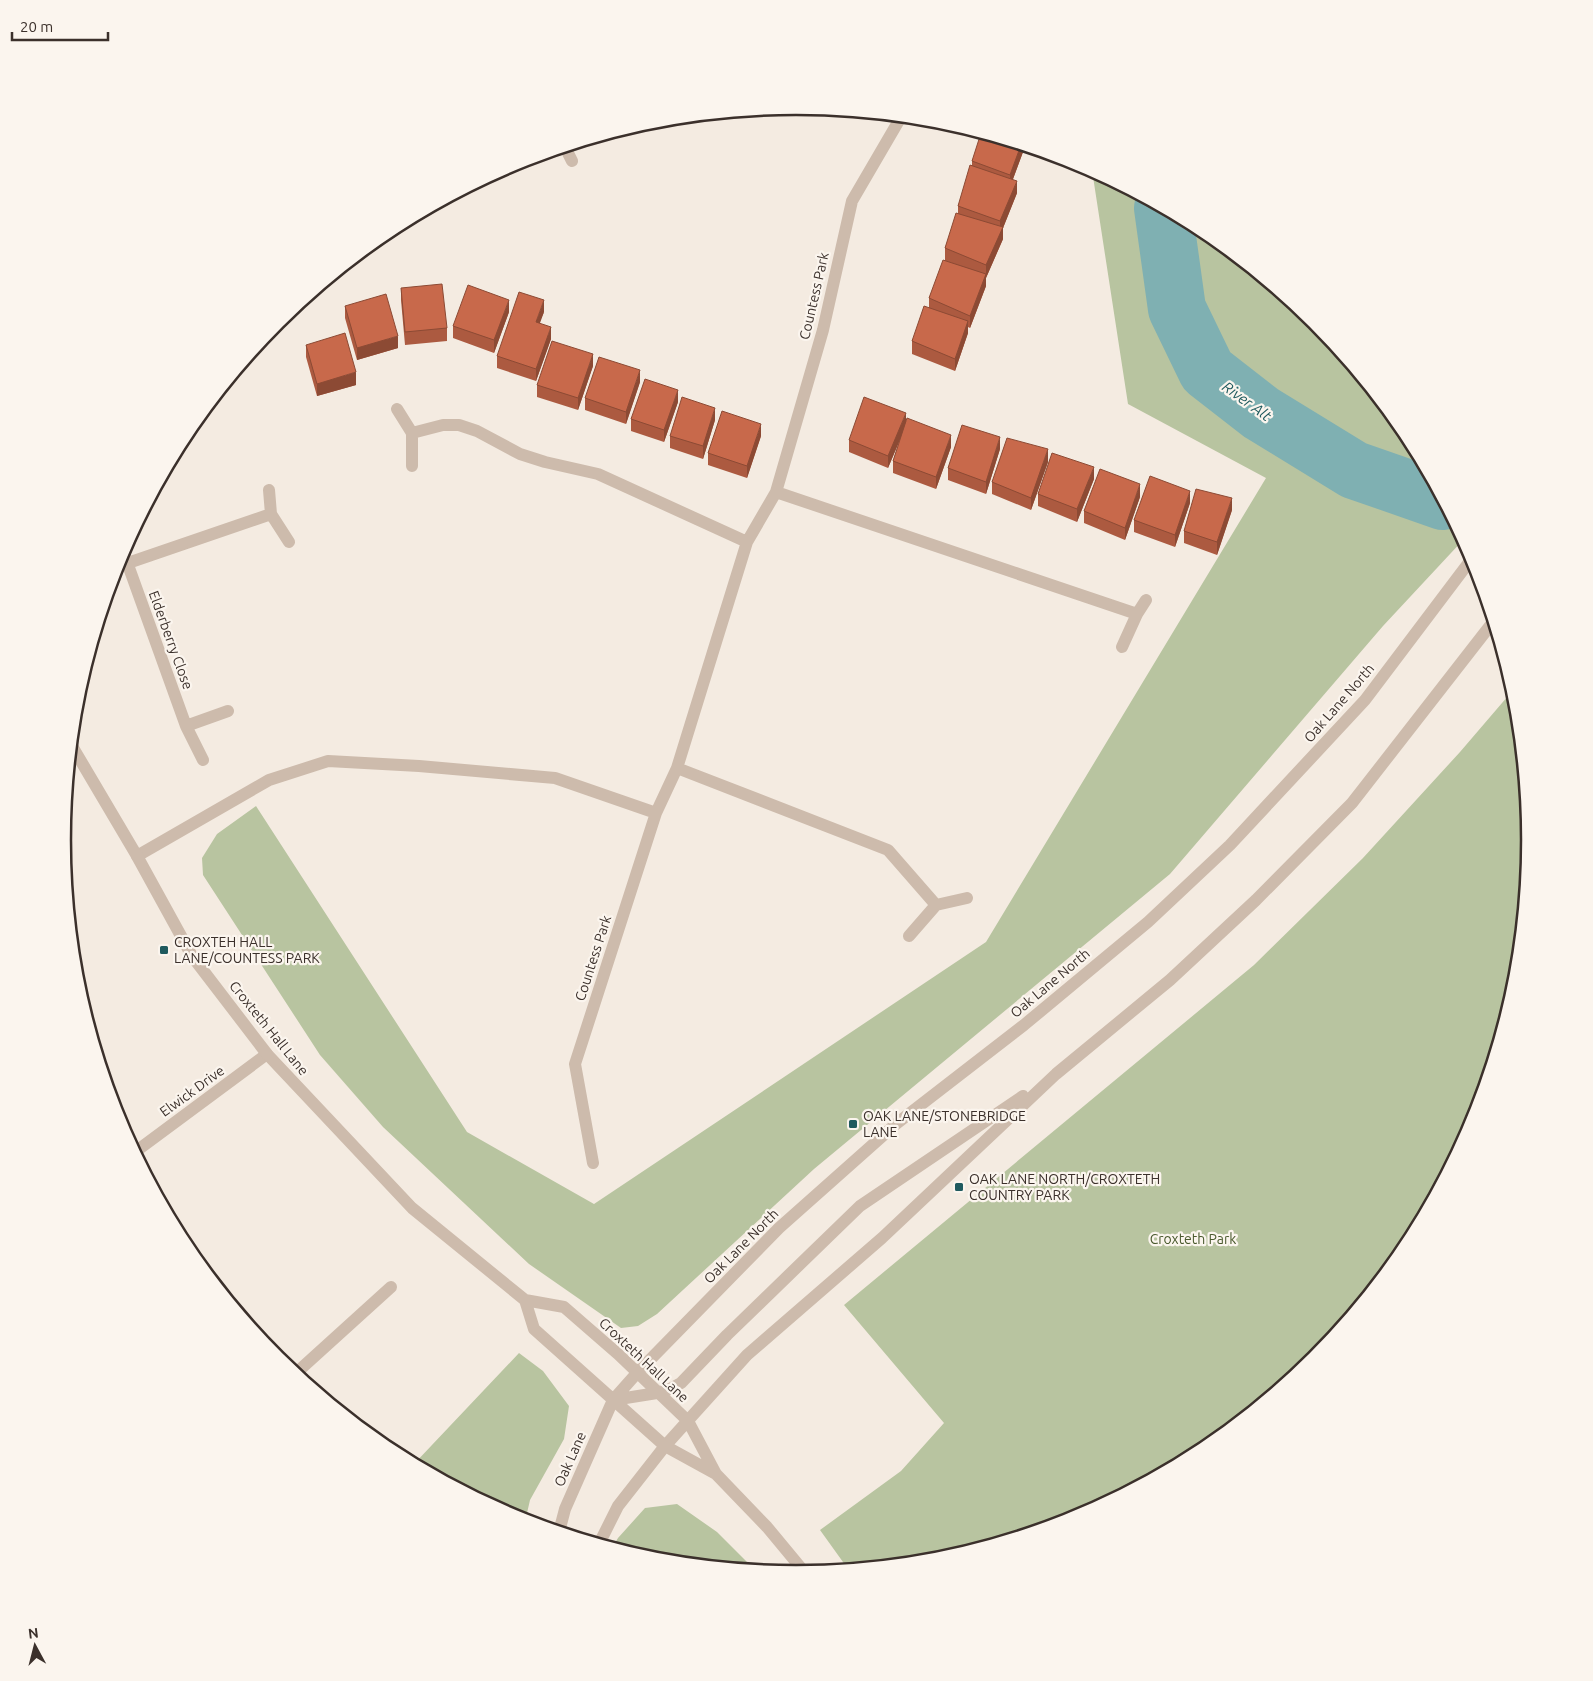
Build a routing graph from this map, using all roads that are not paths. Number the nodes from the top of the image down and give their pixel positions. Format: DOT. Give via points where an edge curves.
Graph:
graph roads {
  1 [pos="898,122"];
  2 [pos="568,153"];
  3 [pos="572,161"];
  4 [pos="397,409"];
  5 [pos="412,433"];
  6 [pos="412,466"];
  7 [pos="269,490"];
  8 [pos="776,492"];
  9 [pos="271,514"];
  10 [pos="289,542"];
  11 [pos="747,542"];
  12 [pos="129,556"];
  13 [pos="127,562"];
  14 [pos="1467,564"];
  15 [pos="1146,600"];
  16 [pos="1137,614"];
  17 [pos="1489,628"];
  18 [pos="1122,647"];
  19 [pos="228,711"];
  20 [pos="186,726"];
  21 [pos="76,753"];
  22 [pos="203,760"];
  23 [pos="677,768"];
  24 [pos="656,813"];
  25 [pos="137,856"];
  26 [pos="967,898"];
  27 [pos="936,905"];
  28 [pos="909,936"];
  29 [pos="267,1054"];
  30 [pos="1056,1074"];
  31 [pos="140,1148"];
  32 [pos="593,1163"];
  33 [pos="391,1287"];
  34 [pos="525,1300"];
  35 [pos="301,1369"];
  36 [pos="637,1374"];
  37 [pos="657,1393"];
  38 [pos="613,1400"];
  39 [pos="688,1421"];
  40 [pos="665,1446"];
  41 [pos="716,1474"];
  42 [pos="561,1526"];
  43 [pos="602,1539"];
  44 [pos="799,1566"];
  1 -- 8 [label="street, Countess Park" via="852,201 823,330"];
  2 -- 3 [label="street"];
  4 -- 5 [label="street"];
  5 -- 6 [label="street"];
  5 -- 11 [label="street" via="443,425 460,425 528,456 598,474"];
  7 -- 9 [label="street"];
  8 -- 11 [label="street, Countess Park"];
  8 -- 16 [label="street"];
  9 -- 10 [label="street"];
  9 -- 12 [label="street, Elderberry Close"];
  11 -- 23 [label="street, Countess Park"];
  13 -- 20 [label="street, Elderberry Close"];
  14 -- 36 [label="street, Oak Lane North" via="1365,700 1230,845 1148,922 1024,1025 896,1124 779,1228"];
  15 -- 16 [label="street"];
  16 -- 18 [label="street"];
  17 -- 30 [label="street" via="1352,803 1256,900 1170,980"];
  19 -- 20 [label="street"];
  20 -- 22 [label="street, Elderberry Close"];
  21 -- 25 [label="street, Croxteth Hall Lane"];
  23 -- 24 [label="street, Countess Park"];
  23 -- 27 [label="street" via="888,850"];
  24 -- 25 [label="street" via="555,778 328,761 269,780"];
  24 -- 32 [label="street, Countess Park" via="575,1064"];
  25 -- 29 [label="street, Croxteth Hall Lane" via="192,956"];
  26 -- 27 [label="street"];
  27 -- 28 [label="street"];
  29 -- 31 [label="street, Elwick Drive"];
  29 -- 34 [label="street, Croxteth Hall Lane" via="412,1208"];
  30 -- 37 [label="street" via="860,1206 682,1383"];
  30 -- 39 [label="street" via="882,1238 747,1355"];
  33 -- 35 [label="street"];
  34 -- 36 [label="street, Croxteth Hall Lane" via="564,1307"];
  34 -- 38 [label="street, Croxteth Hall Lane" via="534,1330"];
  36 -- 37 [label="street, Croxteth Hall Lane"];
  36 -- 38 [label="street, Oak Lane North"];
  37 -- 38 [label="street"];
  37 -- 39 [label="street, Croxteth Hall Lane"];
  38 -- 40 [label="street, Croxteth Hall Lane"];
  38 -- 42 [label="street, Oak Lane"];
  39 -- 40 [label="street"];
  39 -- 41 [label="street, Croxteth Hall Lane"];
  40 -- 41 [label="street, Croxteth Hall Lane"];
  40 -- 43 [label="street" via="618,1506"];
  41 -- 44 [label="street, Croxteth Hall Lane"];
}
